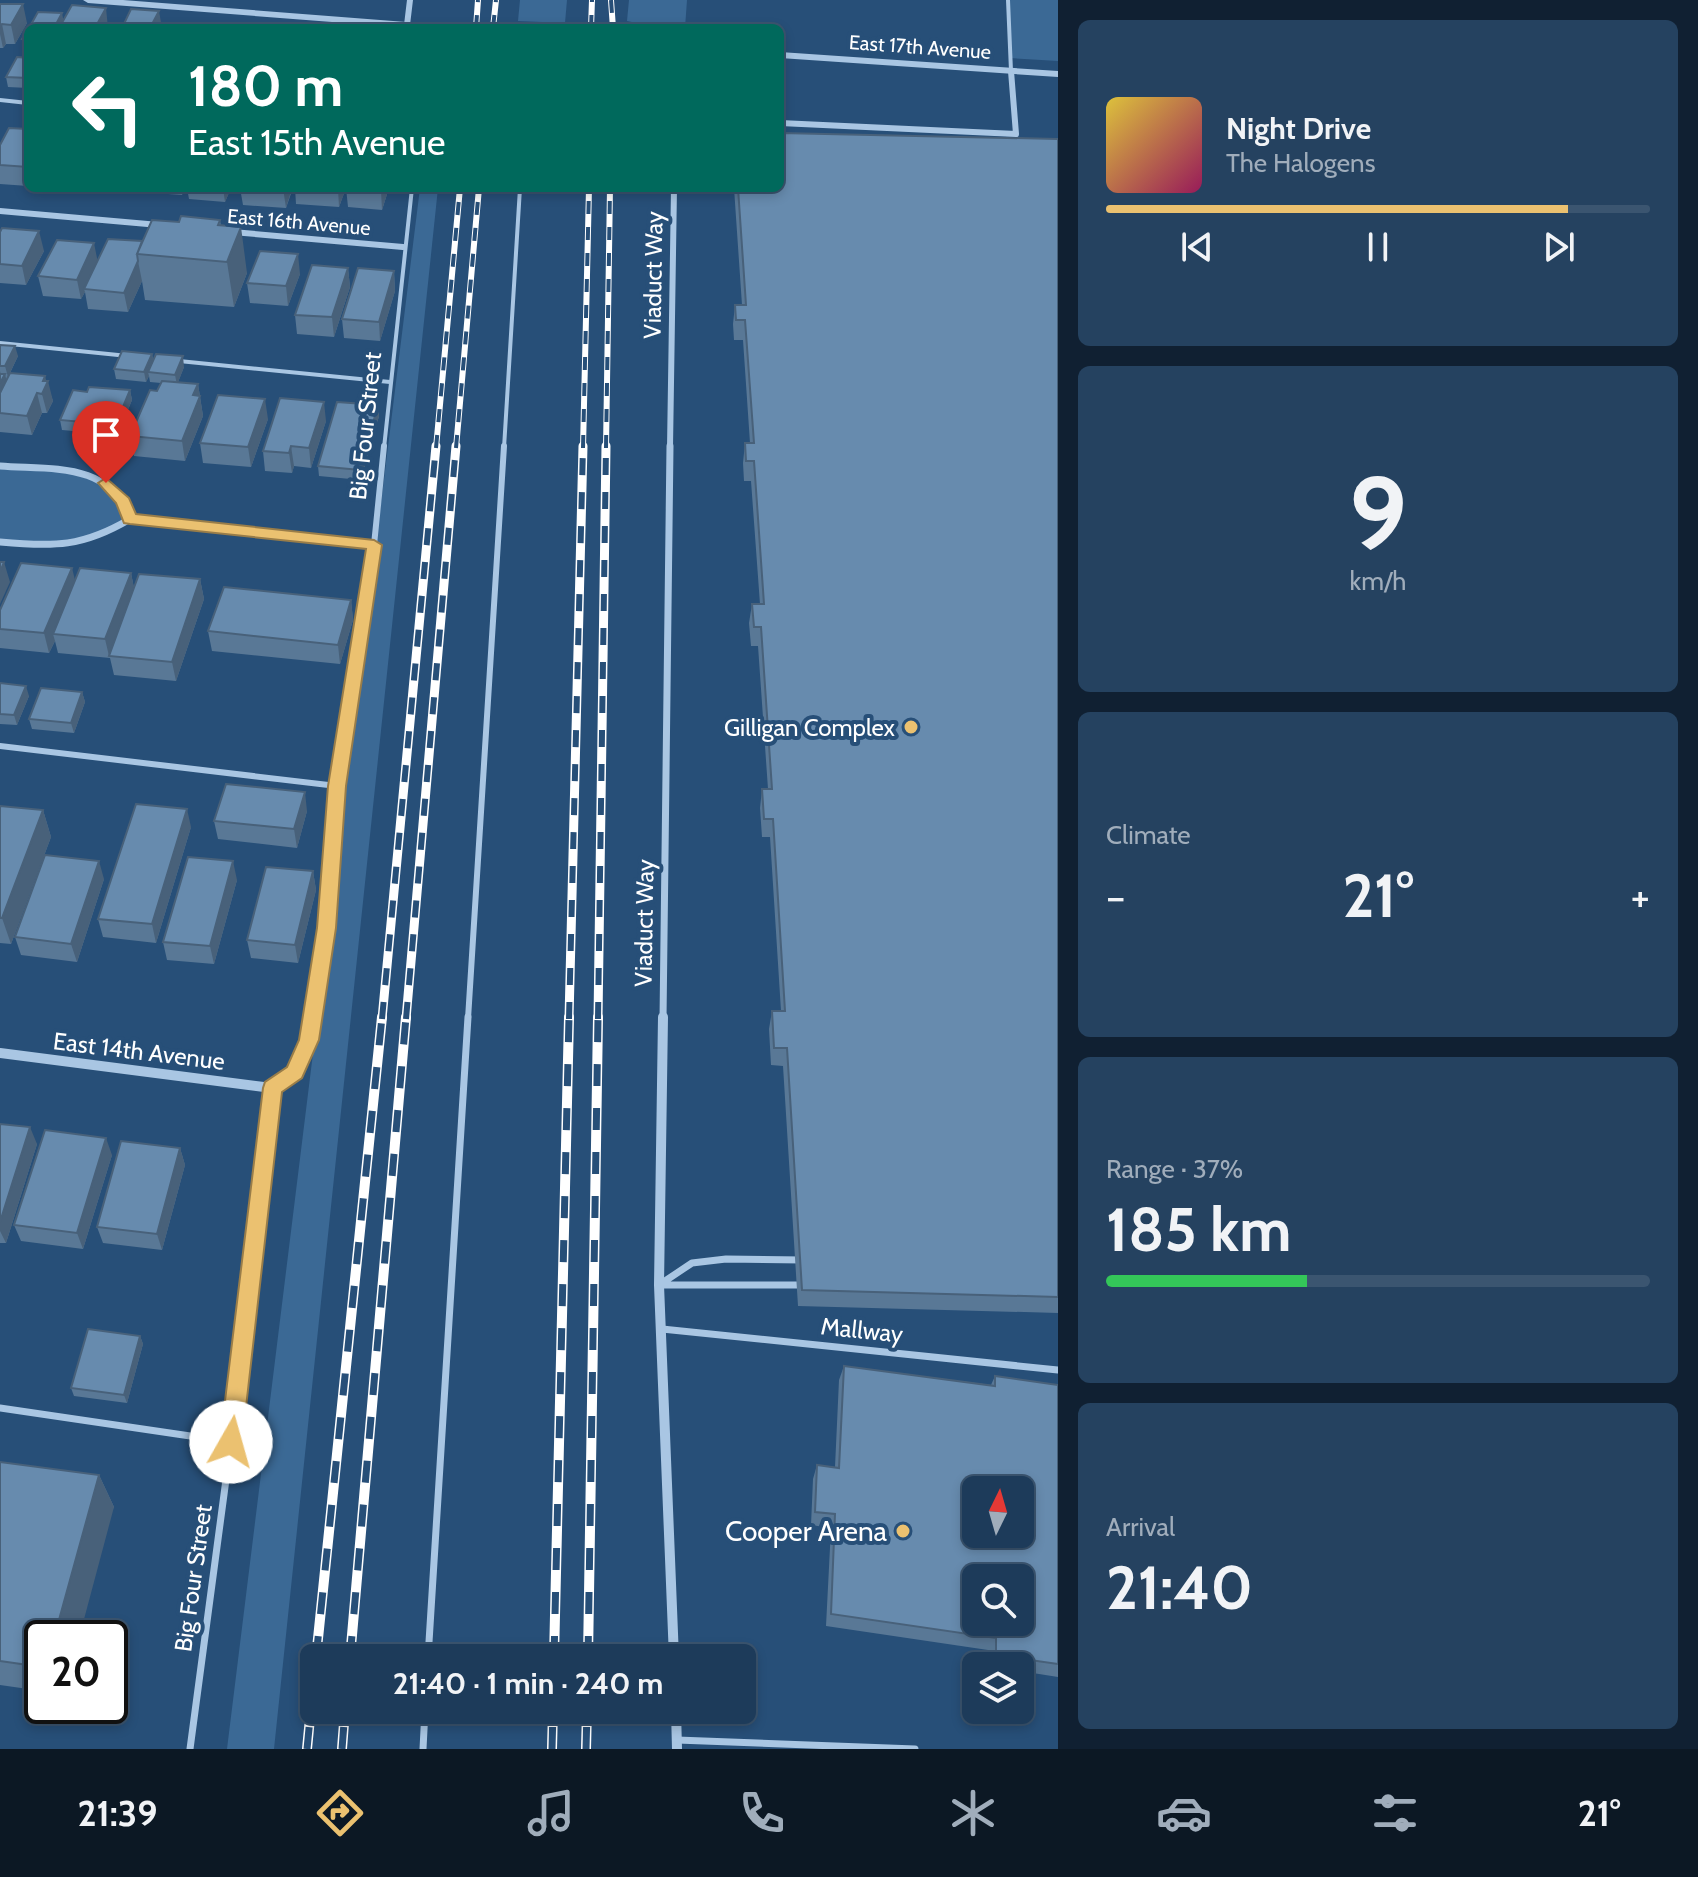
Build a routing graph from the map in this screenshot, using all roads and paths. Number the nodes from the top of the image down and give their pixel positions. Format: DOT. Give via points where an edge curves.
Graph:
graph roads {
  1 [pos="88,0"];
  2 [pos="410,0"];
  3 [pos="1008,0"];
  4 [pos="394,24"];
  5 [pos="407,24"];
  6 [pos="784,55"];
  7 [pos="1011,71"];
  8 [pos="1058,74"];
  9 [pos="0,100"];
  10 [pos="24,103"];
  11 [pos="784,123"];
  12 [pos="411,192"];
  13 [pos="520,192"];
  14 [pos="674,192"];
  15 [pos="0,211"];
  16 [pos="174,227"];
  17 [pos="222,231"];
  18 [pos="403,247"];
  19 [pos="0,343"];
  20 [pos="140,357"];
  21 [pos="172,360"];
  22 [pos="390,382"];
  23 [pos="0,466"];
  24 [pos="130,519"];
  25 [pos="0,542"];
  26 [pos="374,545"];
  27 [pos="0,746"];
  28 [pos="337,786"];
  29 [pos="0,1053"];
  30 [pos="272,1088"];
  31 [pos="814,1260"];
  32 [pos="659,1285"];
  33 [pos="816,1285"];
  34 [pos="662,1329"];
  35 [pos="1058,1370"];
  36 [pos="0,1408"];
  37 [pos="231,1442"];
  38 [pos="429,1644"];
  39 [pos="673,1644"];
  40 [pos="424,1724"];
  41 [pos="676,1724"];
  42 [pos="677,1744"];
  43 [pos="190,1749"];
  44 [pos="423,1749"];
  45 [pos="915,1749"];
  1 -- 4 [label="street"];
  2 -- 5 [label="street"];
  3 -- 7 [label="lane"];
  6 -- 7 [label="street, East 17th Avenue"];
  7 -- 8 [label="street, East 17th Avenue"];
  7 -- 11 [label="street" via="1016,134"];
  9 -- 10 [label="lane"];
  12 -- 18 [label="lane, Big Four Street"];
  13 -- 38 [label="lane"];
  14 -- 32 [label="street, Viaduct Way"];
  15 -- 16 [label="street"];
  17 -- 18 [label="street, East 16th Avenue"];
  18 -- 22 [label="lane, Big Four Street"];
  19 -- 20 [label="lane"];
  21 -- 22 [label="lane"];
  22 -- 26 [label="lane, Big Four Street"];
  23 -- 24 [label="street" via="93,477 110,485"];
  24 -- 25 [label="street" via="79,545"];
  24 -- 26 [label="street"];
  26 -- 28 [label="lane, Big Four Street"];
  27 -- 28 [label="lane"];
  28 -- 30 [label="lane, Big Four Street" via="326,928 309,1040 295,1072"];
  29 -- 30 [label="street, East 14th Avenue"];
  30 -- 37 [label="lane, Big Four Street"];
  31 -- 32 [label="lane" via="692,1263"];
  32 -- 33 [label="lane"];
  32 -- 34 [label="street, Viaduct Way"];
  34 -- 35 [label="lane, Mallway"];
  34 -- 39 [label="street, Viaduct Way"];
  36 -- 37 [label="lane"];
  37 -- 43 [label="lane, Big Four Street"];
  40 -- 44 [label="lane"];
  41 -- 42 [label="street"];
  42 -- 45 [label="lane"];
}
